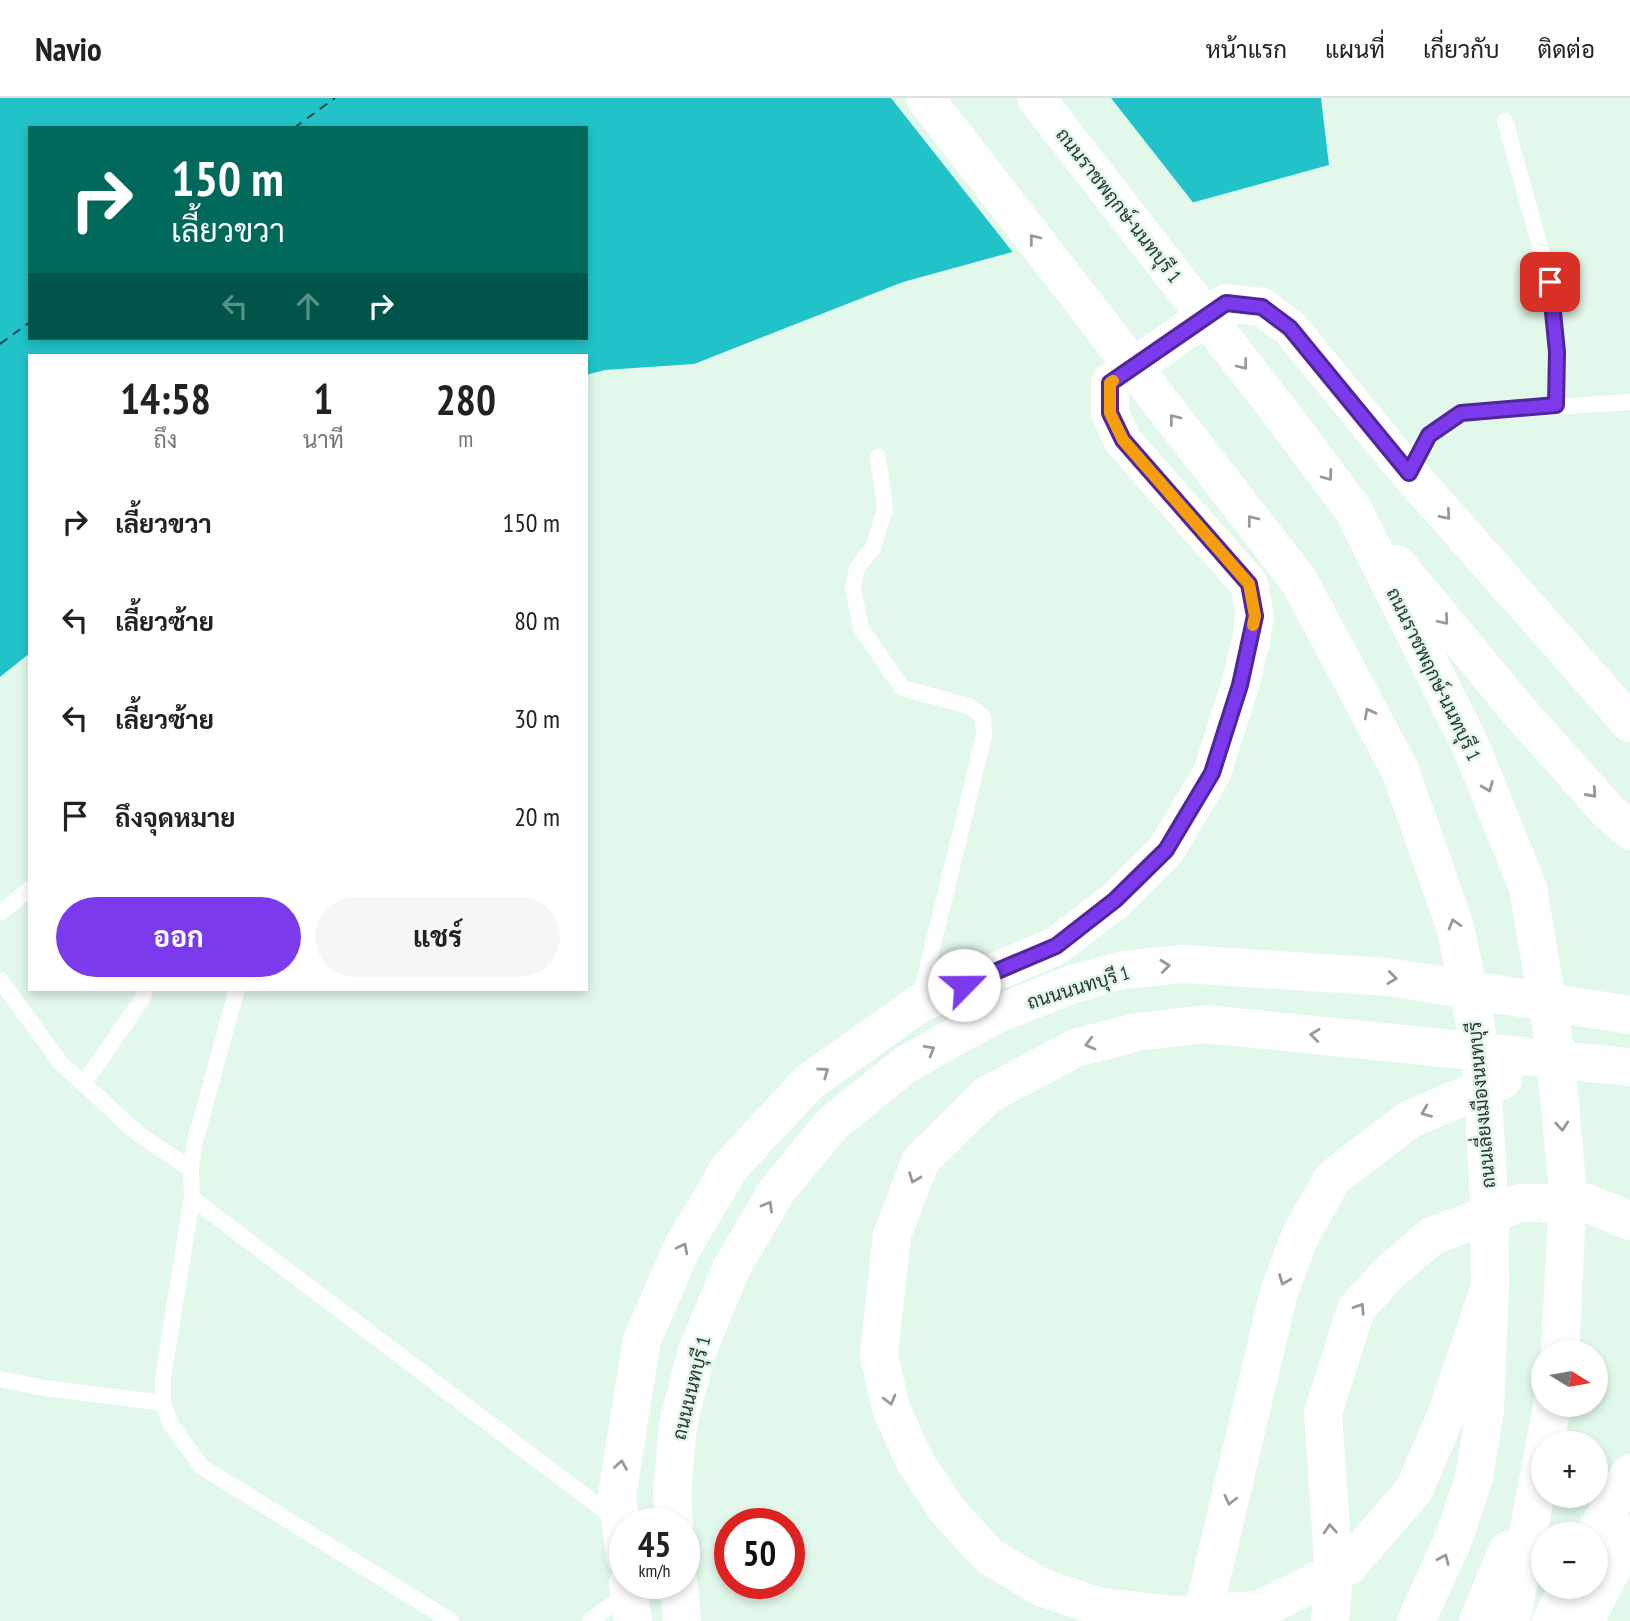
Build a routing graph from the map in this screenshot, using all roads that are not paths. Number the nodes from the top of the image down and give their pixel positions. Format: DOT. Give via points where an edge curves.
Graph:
graph roads {
  1 [pos="925,98"];
  2 [pos="1036,98"];
  3 [pos="1505,121"];
  4 [pos="1630,402"];
  5 [pos="1556,405"];
  6 [pos="878,457"];
  7 [pos="1409,473"];
  8 [pos="1354,511"];
  9 [pos="1630,723"];
  10 [pos="1630,831"];
  11 [pos="28,891"];
  12 [pos="0,913"];
  13 [pos="0,980"];
  14 [pos="145,991"];
  15 [pos="236,991"];
  16 [pos="919,1004"];
  17 [pos="1630,1015"];
  18 [pos="1619,1065"];
  19 [pos="84,1083"];
  20 [pos="191,1170"];
  21 [pos="192,1198"];
  22 [pos="1630,1221"];
  23 [pos="1490,1287"];
  24 [pos="1561,1340"];
  25 [pos="0,1379"];
  26 [pos="163,1403"];
  27 [pos="1630,1473"];
  28 [pos="1531,1490"];
  29 [pos="619,1508"];
  30 [pos="673,1508"];
  31 [pos="1533,1508"];
  32 [pos="1602,1522"];
  33 [pos="1630,1534"];
  34 [pos="609,1559"];
  35 [pos="609,1597"];
  36 [pos="680,1599"];
  37 [pos="1561,1599"];
  38 [pos="451,1621"];
  39 [pos="590,1621"];
  40 [pos="682,1621"];
  41 [pos="1201,1621"];
  42 [pos="1329,1621"];
  43 [pos="1416,1621"];
  44 [pos="1478,1621"];
  45 [pos="1511,1621"];
  46 [pos="1551,1621"];
  47 [pos="1585,1621"];
  23 -- 1 [label="main road, ถนนเลี่ยงเมืองนนทบุรี, one-way" via="1480,1047 1455,926 1400,770 1299,581"];
  2 -- 8 [label="main road, ถนนราชพฤกษ์-นนทบุรี 1, one-way"];
  3 -- 5 [label="lane" via="1550,282 1557,352"];
  4 -- 5 [label="lane"];
  5 -- 7 [label="lane" via="1461,413 1429,435"];
  6 -- 16 [label="lane" via="885,509 873,548 857,568 853,587 861,628 902,688 969,706 983,717 984,736"];
  7 -- 9 [label="main road, one-way"];
  7 -- 16 [label="main road" via="1290,328 1262,307 1226,303 1110,383 1110,413 1123,440 1249,584 1255,616 1240,685 1212,773 1166,850 1115,900 1056,946"];
  8 -- 10 [label="main road, one-way" via="1517,709"];
  8 -- 24 [label="main road, ถนนราชพฤกษ์-นนทบุรี 1, one-way" via="1472,749 1528,888 1554,1042 1568,1192"];
  11 -- 12 [label="lane"];
  13 -- 19 [label="lane" via="61,1062"];
  14 -- 19 [label="lane"];
  15 -- 20 [label="lane"];
  29 -- 16 [label="main road, one-way" via="642,1340 682,1248 730,1167 809,1082"];
  30 -- 17 [label="main road, ถนนนนทบุรี 1, one-way" via="678,1425 696,1354 732,1269 776,1192 832,1124 905,1065 990,1017 1123,970 1183,964 1388,977"];
  18 -- 23 [label="main road, one-way" via="1206,1024 1137,1032 1076,1048 987,1095 921,1160 892,1235 879,1355 891,1408 909,1449 948,1511 989,1556 1041,1587 1100,1606 1172,1615 1259,1610 1348,1566 1414,1490 1445,1418"];
  18 -- 41 [label="main road, one-way" via="1516,1075 1410,1119 1333,1178 1301,1234 1279,1292"];
  19 -- 20 [label="lane" via="137,1133"];
  20 -- 21 [label="lane"];
  21 -- 26 [label="lane" via="163,1378"];
  21 -- 34 [label="lane"];
  42 -- 22 [label="main road, one-way" via="1334,1575 1323,1413 1356,1309 1432,1236 1520,1203 1587,1203"];
  43 -- 23 [label="main road, ถนนเลี่ยงเมืองนนทบุรี, one-way" via="1474,1478 1485,1411"];
  25 -- 26 [label="lane"];
  26 -- 38 [label="lane" via="171,1425 202,1467"];
  27 -- 32 [label="main road"];
  28 -- 44 [label="main road"];
  31 -- 45 [label="main road"];
  33 -- 47 [label="main road"];
  35 -- 39 [label="lane"];
  36 -- 40 [label="main road"];
  37 -- 46 [label="main road"];
}
